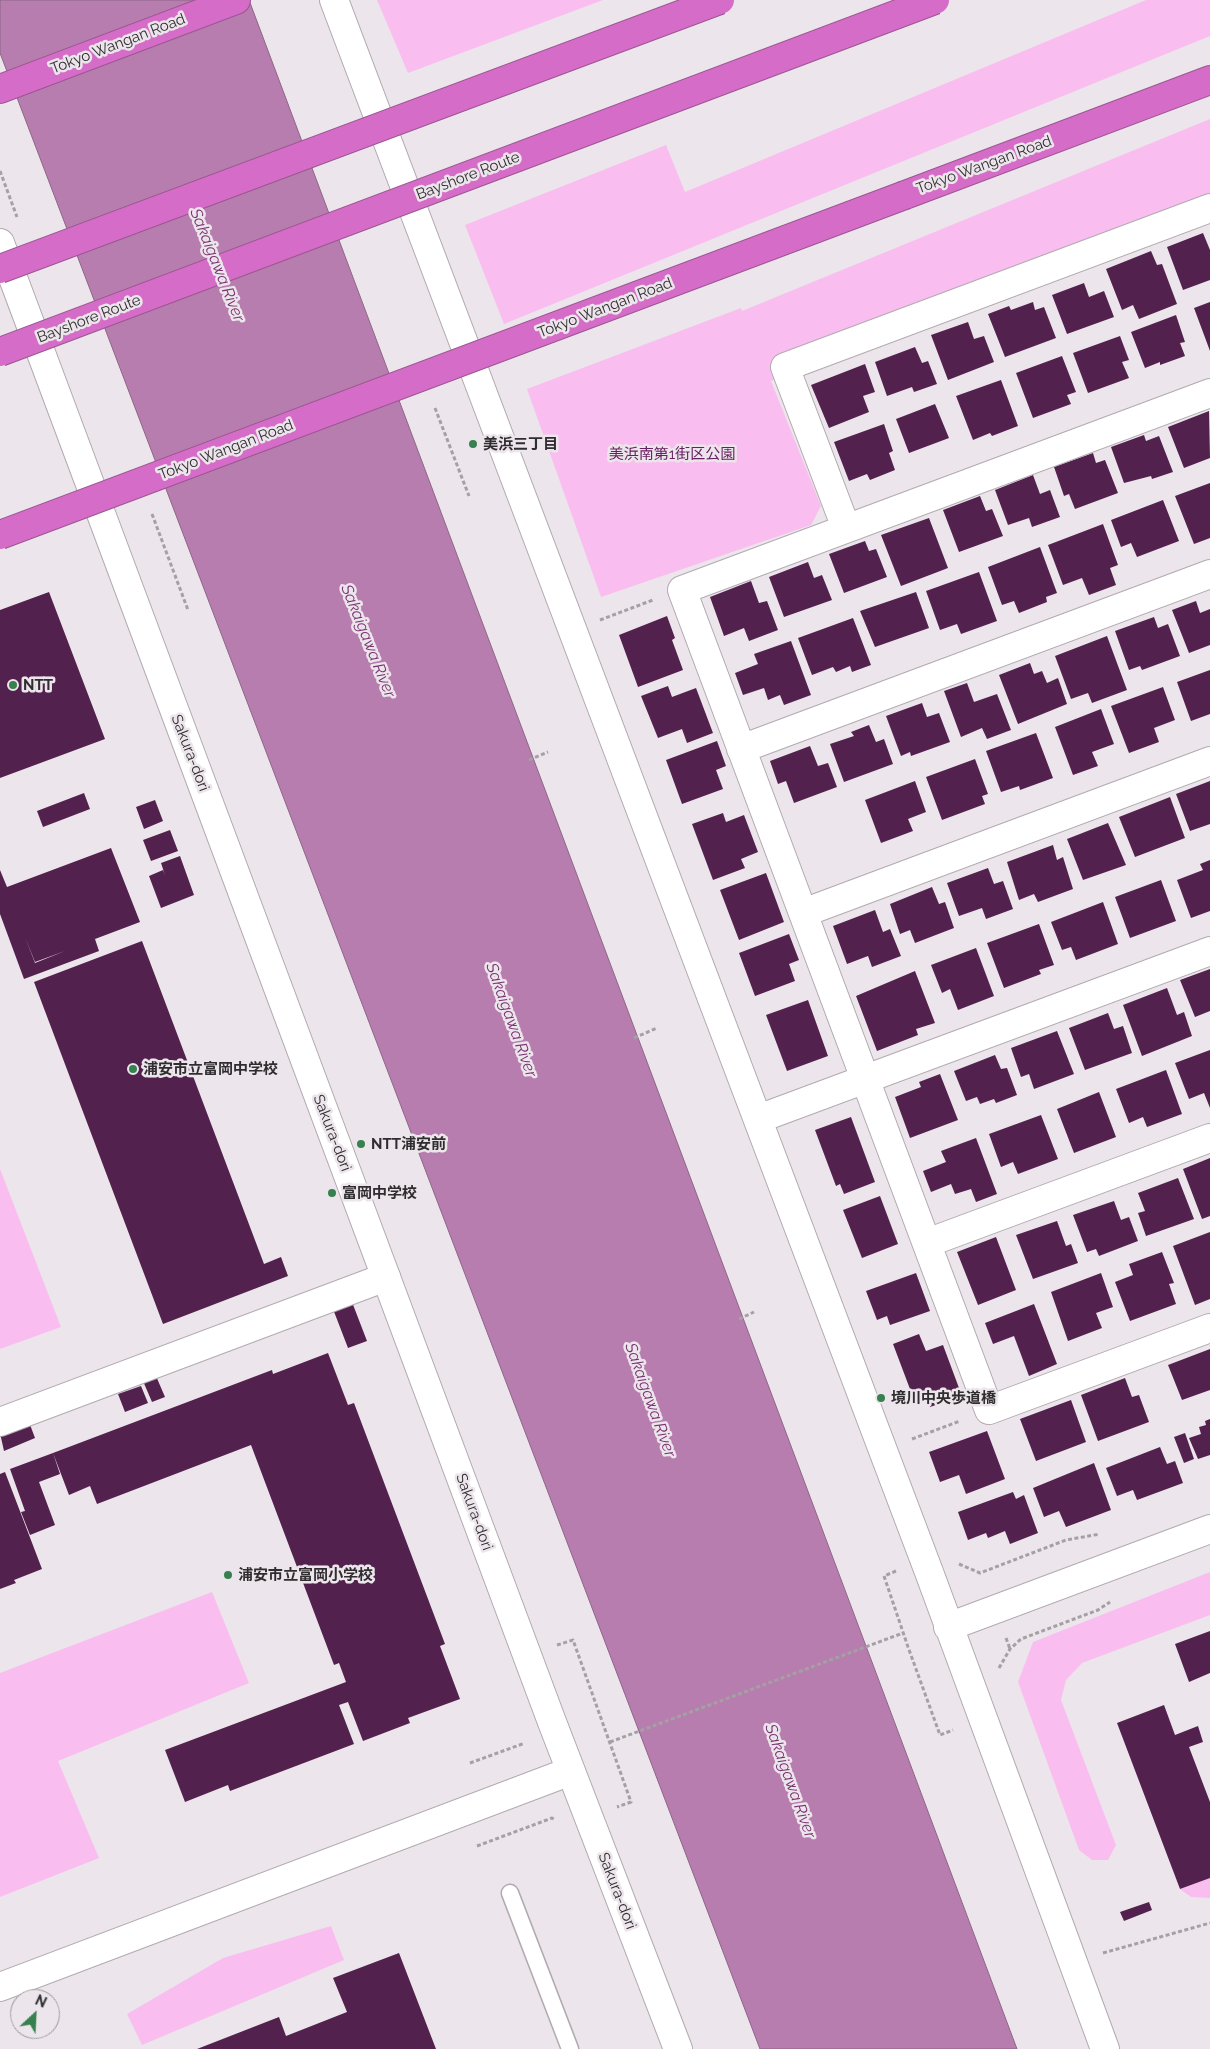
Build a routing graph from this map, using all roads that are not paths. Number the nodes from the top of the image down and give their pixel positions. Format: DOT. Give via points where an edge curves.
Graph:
graph roads {
  1 [pos="236,0"];
  2 [pos="334,0"];
  3 [pos="720,0"];
  4 [pos="935,0"];
  5 [pos="1210,80"];
  6 [pos="0,89"];
  7 [pos="1210,208"];
  8 [pos="0,243"];
  9 [pos="0,269"];
  10 [pos="0,352"];
  11 [pos="1210,393"];
  12 [pos="846,528"];
  13 [pos="0,535"];
  14 [pos="1210,574"];
  15 [pos="741,749"];
  16 [pos="1210,761"];
  17 [pos="803,913"];
  18 [pos="1210,951"];
  19 [pos="865,1080"];
  20 [pos="758,1120"];
  21 [pos="1210,1138"];
  22 [pos="927,1243"];
  23 [pos="386,1276"];
  24 [pos="1210,1328"];
  25 [pos="0,1422"];
  26 [pos="1210,1529"];
  27 [pos="948,1627"];
  28 [pos="571,1771"];
  29 [pos="510,1893"];
  30 [pos="0,1987"];
  31 [pos="570,2049"];
  32 [pos="678,2049"];
  33 [pos="1105,2049"];
  1 -- 6 [label="highway, Tokyo Wangan Road"];
  2 -- 20 [label="street"];
  3 -- 9 [label="highway, bridge"];
  4 -- 10 [label="highway, Bayshore Route, bridge"];
  5 -- 13 [label="highway, Tokyo Wangan Road, bridge"];
  7 -- 12 [label="street" via="785,367"];
  8 -- 23 [label="street, Sakura-dori"];
  11 -- 12 [label="street"];
  12 -- 15 [label="street" via="682,590"];
  14 -- 15 [label="street"];
  15 -- 17 [label="street"];
  16 -- 17 [label="street"];
  17 -- 19 [label="street"];
  18 -- 19 [label="street"];
  19 -- 20 [label="street"];
  19 -- 22 [label="street"];
  20 -- 27 [label="street"];
  21 -- 22 [label="street"];
  22 -- 24 [label="street" via="989,1410"];
  23 -- 25 [label="street"];
  23 -- 28 [label="street, Sakura-dori"];
  26 -- 27 [label="street"];
  27 -- 33 [label="street"];
  28 -- 30 [label="street"];
  28 -- 32 [label="street, Sakura-dori"];
  29 -- 31 [label="lane"];
}
